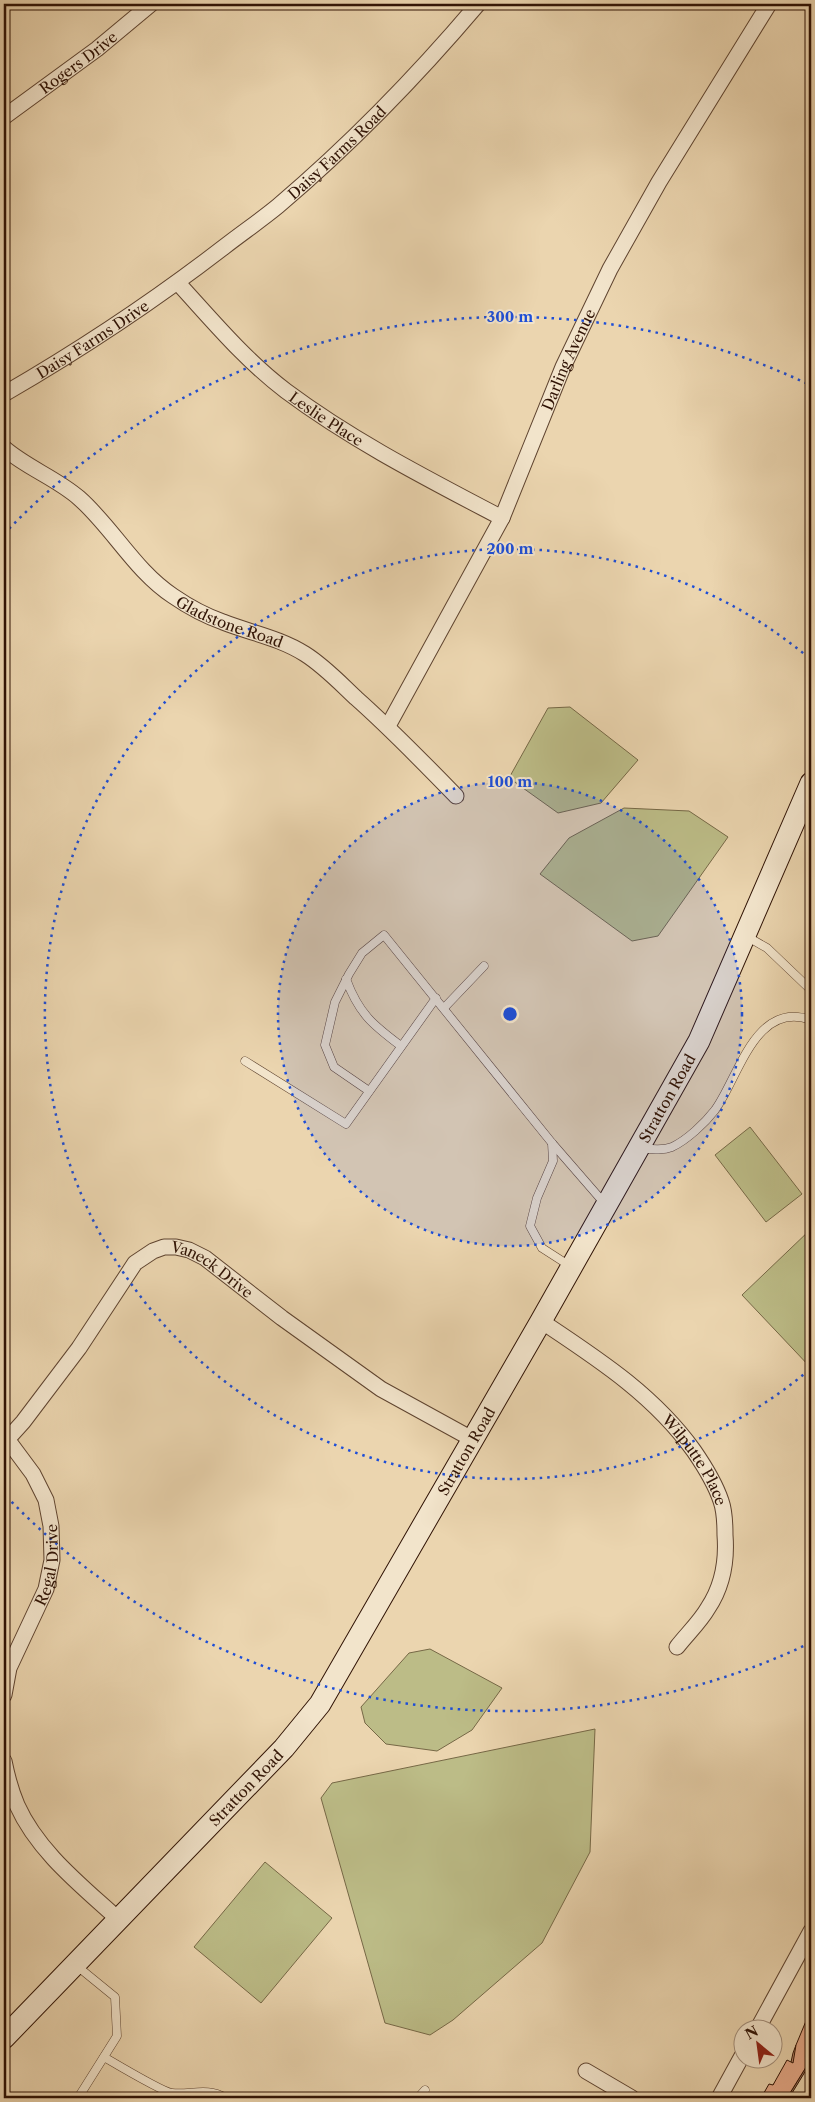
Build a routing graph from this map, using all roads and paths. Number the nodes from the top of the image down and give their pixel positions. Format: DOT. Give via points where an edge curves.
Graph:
graph roads {
  1 [pos="151,4"];
  2 [pos="478,4"];
  3 [pos="769,4"];
  4 [pos="4,117"];
  5 [pos="178,283"];
  6 [pos="4,394"];
  7 [pos="4,448"];
  8 [pos="502,518"];
  9 [pos="388,726"];
  10 [pos="811,782"];
  11 [pos="456,796"];
  12 [pos="745,936"];
  13 [pos="484,966"];
  14 [pos="346,979"];
  15 [pos="811,990"];
  16 [pos="436,998"];
  17 [pos="444,1008"];
  18 [pos="811,1020"];
  19 [pos="401,1046"];
  20 [pos="245,1061"];
  21 [pos="369,1091"];
  22 [pos="552,1143"];
  23 [pos="640,1148"];
  24 [pos="607,1206"];
  25 [pos="572,1268"];
  26 [pos="541,1321"];
  27 [pos="472,1440"];
  28 [pos="6,1441"];
  29 [pos="677,1647"];
  30 [pos="4,1695"];
  31 [pos="4,1761"];
  32 [pos="119,1920"];
  33 [pos="811,1931"];
  34 [pos="75,1965"];
  35 [pos="762,2020"];
  36 [pos="4,2038"];
  37 [pos="104,2057"];
  38 [pos="734,2070"];
  39 [pos="586,2071"];
  40 [pos="424,2090"];
  41 [pos="78,2098"];
  42 [pos="226,2098"];
  43 [pos="418,2098"];
  44 [pos="632,2098"];
  45 [pos="719,2098"];
  1 -- 4 [label="street, Rogers Drive" via="97,49"];
  2 -- 5 [label="street, Daisy Farms Road" via="433,57 360,131 278,206"];
  3 -- 8 [label="street, Darling Avenue" via="659,182 610,269 563,367"];
  5 -- 6 [label="street, Daisy Farms Drive"];
  5 -- 8 [label="street, Leslie Place" via="224,335 284,390 395,462"];
  7 -- 9 [label="street, Gladstone Road" via="80,499 158,585 173,596 224,623 272,638 303,653 328,670"];
  8 -- 9 [label="street, Darling Avenue"];
  9 -- 11 [label="street, Gladstone Road"];
  10 -- 12 [label="street, Stratton Road"];
  12 -- 15 [label="lane" via="767,948"];
  12 -- 23 [label="street, Stratton Road" via="699,1041"];
  13 -- 17 [label="lane"];
  14 -- 16 [label="lane" via="362,953 384,935"];
  14 -- 19 [label="lane" via="354,999 371,1023"];
  14 -- 21 [label="lane" via="335,1002 325,1045 334,1067"];
  16 -- 17 [label="lane"];
  16 -- 19 [label="lane"];
  17 -- 22 [label="lane"];
  18 -- 23 [label="lane" via="802,1016 791,1017 770,1024 750,1045 728,1090 705,1122 672,1147"];
  19 -- 21 [label="lane"];
  20 -- 21 [label="lane" via="346,1124"];
  22 -- 24 [label="lane"];
  22 -- 25 [label="lane" via="553,1161 537,1198 530,1226 542,1248"];
  23 -- 24 [label="street, Stratton Road"];
  24 -- 25 [label="street, Stratton Road"];
  25 -- 26 [label="street, Stratton Road"];
  26 -- 27 [label="street, Stratton Road"];
  26 -- 29 [label="street, Wilputte Place" via="616,1372 653,1404 681,1433 702,1462 722,1502 726,1545 723,1574 708,1609"];
  27 -- 28 [label="street, Vaneck Drive" via="381,1389 206,1258 176,1247 153,1251 135,1263 79,1348"];
  27 -- 32 [label="street, Stratton Road" via="341,1668 304,1725"];
  28 -- 30 [label="street, Regal Drive" via="33,1474 46,1500 52,1560 46,1589 9,1668"];
  31 -- 32 [label="street" via="12,1793 30,1829 50,1855"];
  32 -- 34 [label="street, Stratton Road"];
  33 -- 35 [label="street"];
  34 -- 36 [label="street, Stratton Road"];
  34 -- 37 [label="lane" via="116,1997 117,2036"];
  37 -- 41 [label="lane"];
  37 -- 42 [label="lane" via="171,2093 193,2091"];
  38 -- 45 [label="street"];
  39 -- 44 [label="street"];
  40 -- 43 [label="lane"];
}
